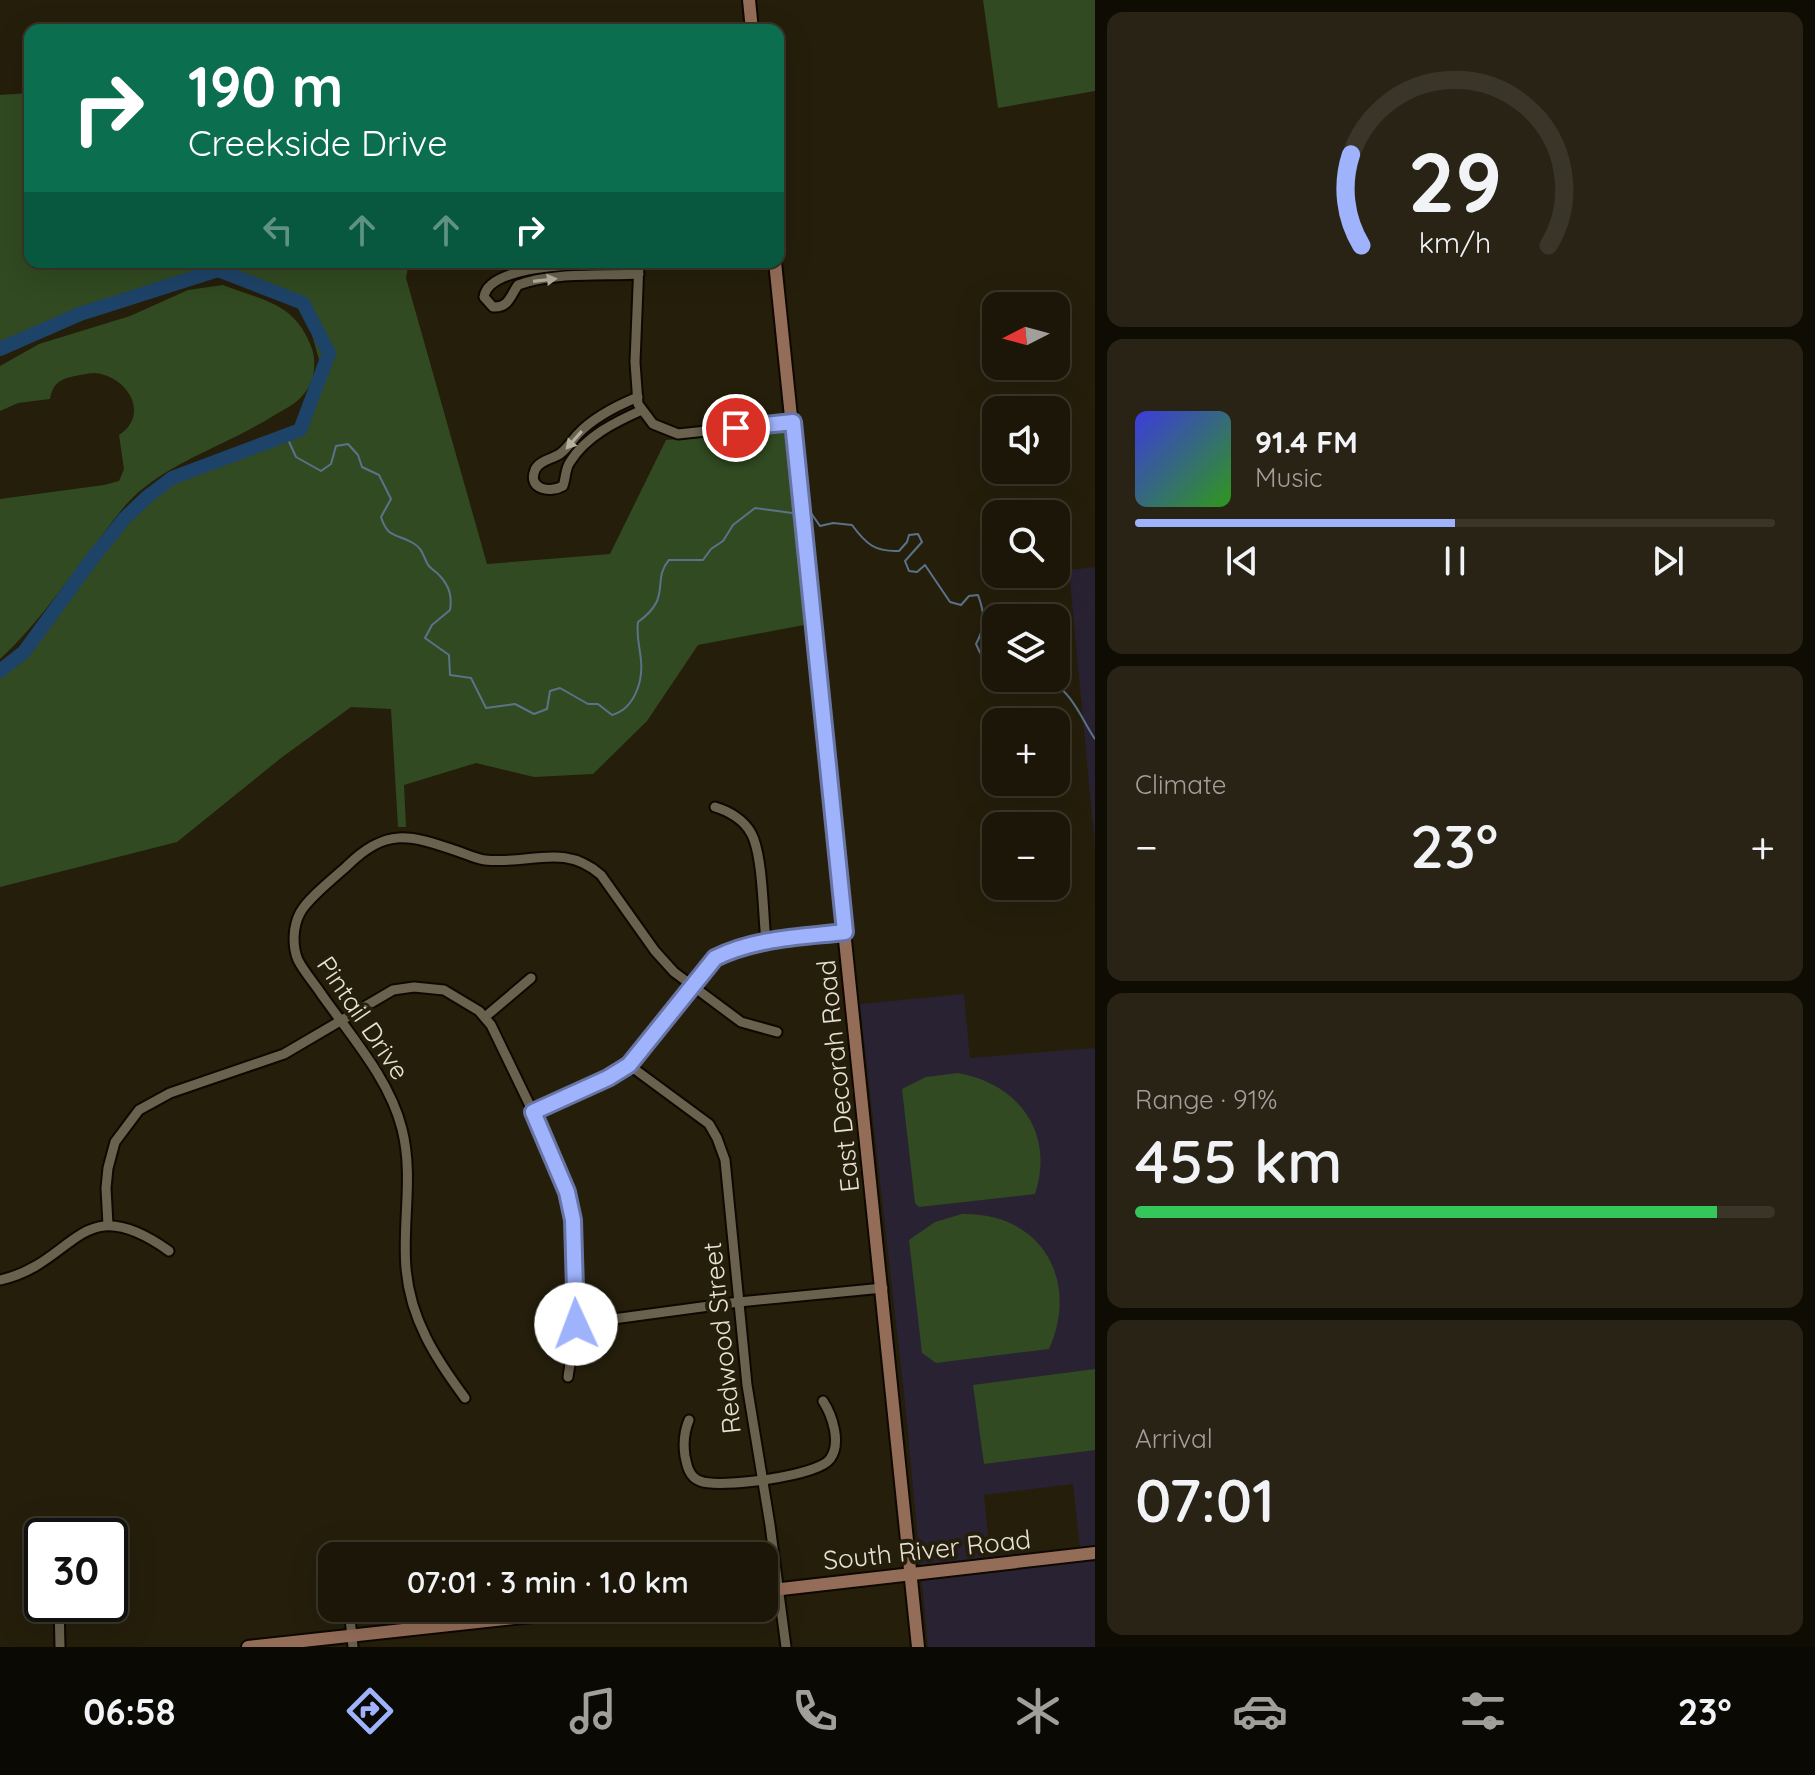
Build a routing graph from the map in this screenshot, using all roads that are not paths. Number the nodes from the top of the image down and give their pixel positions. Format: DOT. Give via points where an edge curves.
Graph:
graph roads {
  1 [pos="749,0"];
  2 [pos="751,24"];
  3 [pos="531,268"];
  4 [pos="639,268"];
  5 [pos="776,268"];
  6 [pos="639,274"];
  7 [pos="638,397"];
  8 [pos="642,410"];
  9 [pos="793,422"];
  10 [pos="715,807"];
  11 [pos="845,932"];
  12 [pos="766,941"];
  13 [pos="531,978"];
  14 [pos="691,985"];
  15 [pos="485,1017"];
  16 [pos="340,1020"];
  17 [pos="777,1032"];
  18 [pos="629,1065"];
  19 [pos="533,1112"];
  20 [pos="108,1225"];
  21 [pos="169,1251"];
  22 [pos="0,1280"];
  23 [pos="883,1288"];
  24 [pos="739,1302"];
  25 [pos="576,1324"];
  26 [pos="568,1377"];
  27 [pos="465,1398"];
  28 [pos="823,1401"];
  29 [pos="689,1420"];
  30 [pos="762,1479"];
  31 [pos="771,1542"];
  32 [pos="1095,1553"];
  33 [pos="910,1574"];
  34 [pos="778,1590"];
  35 [pos="59,1622"];
  36 [pos="498,1622"];
  37 [pos="353,1641"];
  38 [pos="60,1647"];
  39 [pos="248,1647"];
  40 [pos="786,1647"];
  41 [pos="918,1647"];
  1 -- 2 [label="street"];
  3 -- 6 [label="street, one-way" via="490,283 484,297 499,308 524,283"];
  4 -- 6 [label="street"];
  5 -- 9 [label="street, East Decorah Road"];
  6 -- 7 [label="street"];
  7 -- 8 [label="street"];
  7 -- 8 [label="street, one-way" via="599,417 557,457 541,463 534,480 539,488 563,486 571,460 591,439"];
  8 -- 9 [label="street" via="653,424 678,434"];
  9 -- 11 [label="street, East Decorah Road"];
  10 -- 12 [label="street" via="739,819 757,847"];
  11 -- 12 [label="street"];
  11 -- 23 [label="street, East Decorah Road"];
  12 -- 14 [label="street" via="715,958"];
  13 -- 15 [label="street"];
  14 -- 16 [label="street, Pintail Drive" via="655,951 590,866 572,857 482,860 403,837 359,854 300,911 293,933 297,958"];
  14 -- 17 [label="street" via="741,1022"];
  14 -- 18 [label="street"];
  15 -- 16 [label="street" via="444,990 414,987 393,990"];
  15 -- 19 [label="street"];
  16 -- 20 [label="street" via="284,1054 170,1093 139,1110 115,1142 106,1188"];
  16 -- 27 [label="street, Pintail Drive" via="376,1072 402,1129 409,1180 406,1269 416,1319"];
  18 -- 19 [label="street"];
  18 -- 24 [label="street, Redwood Street" via="709,1124 717,1138 725,1160"];
  19 -- 25 [label="street" via="567,1192 573,1220"];
  20 -- 21 [label="street" via="141,1233"];
  20 -- 22 [label="street" via="85,1231 28,1270"];
  23 -- 24 [label="street"];
  23 -- 33 [label="street, East Decorah Road"];
  24 -- 25 [label="street"];
  24 -- 30 [label="street, Redwood Street"];
  25 -- 26 [label="street"];
  28 -- 30 [label="street" via="831,1414 835,1447 830,1460 814,1471"];
  29 -- 30 [label="street" via="684,1452 696,1480 713,1484"];
  30 -- 31 [label="street, Redwood Street"];
  32 -- 33 [label="street, South River Road"];
  33 -- 34 [label="street, South River Road"];
  33 -- 41 [label="street, East Decorah Road"];
  34 -- 40 [label="street, Redwood Street"];
  35 -- 38 [label="street"];
  36 -- 37 [label="street"];
  37 -- 39 [label="street"];
}
